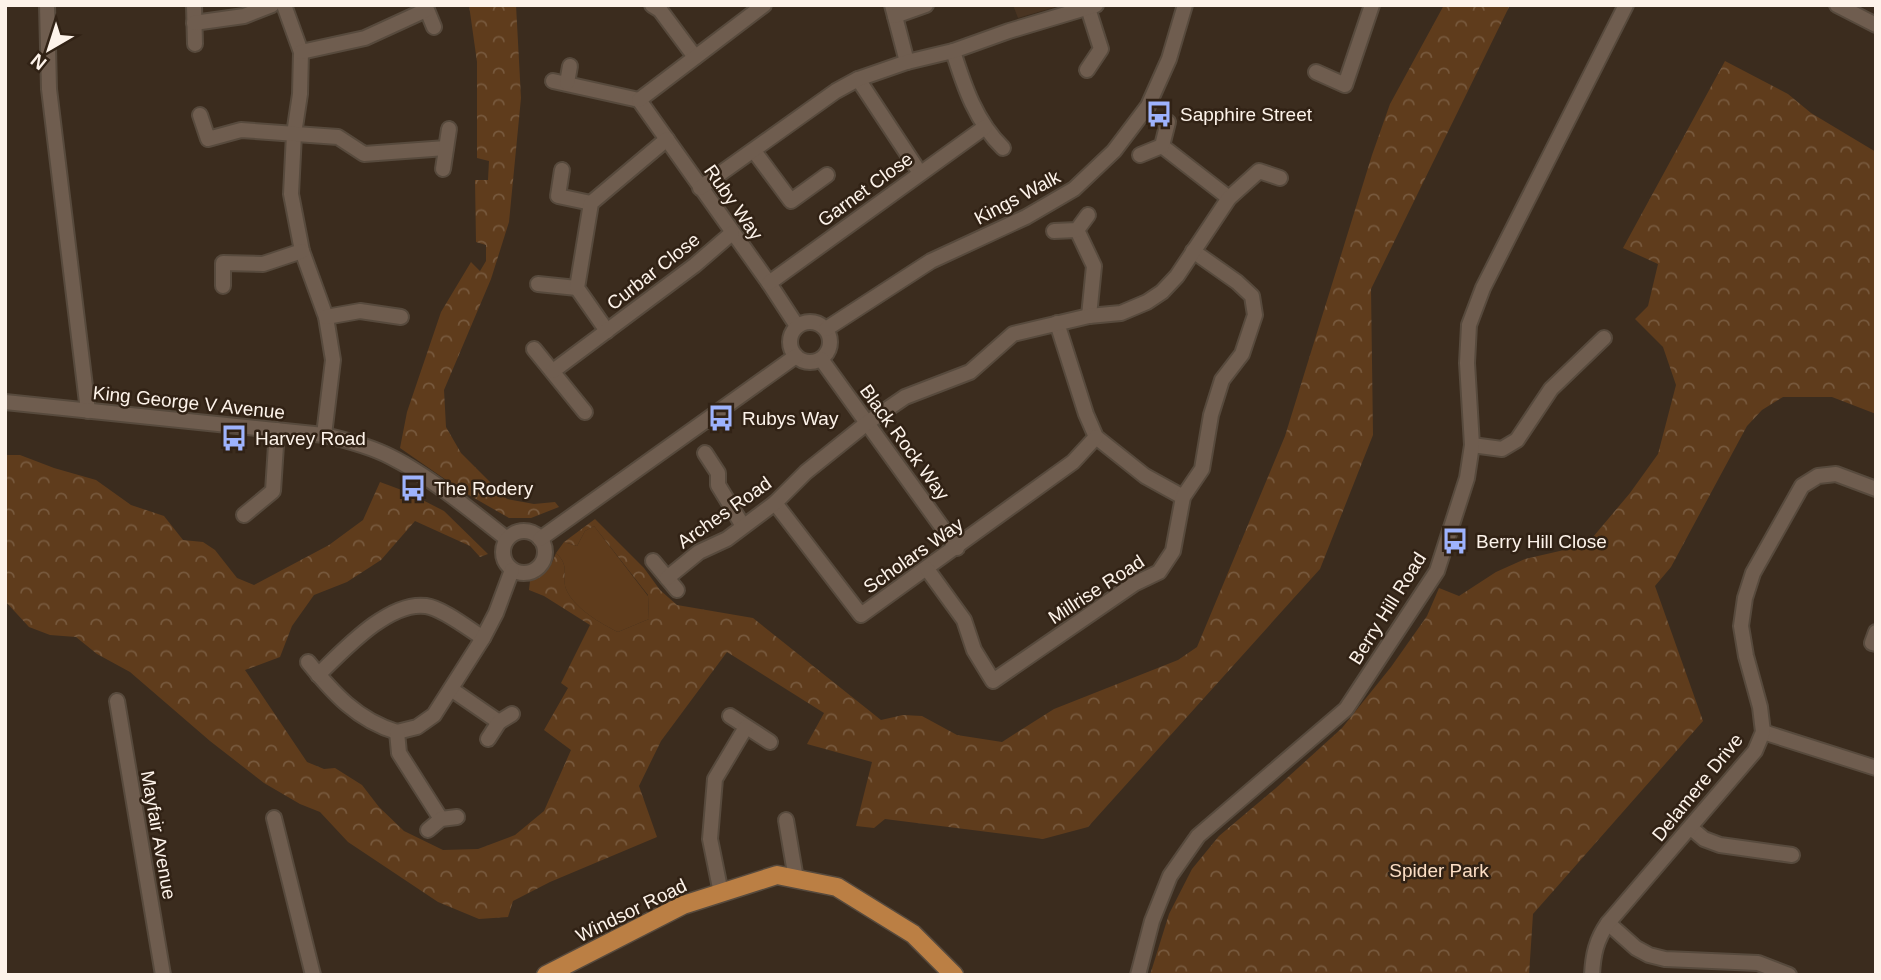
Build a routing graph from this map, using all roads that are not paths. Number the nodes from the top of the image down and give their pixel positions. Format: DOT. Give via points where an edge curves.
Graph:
graph roads {
  1 [pos="47,5"];
  2 [pos="194,5"];
  3 [pos="272,5"];
  4 [pos="284,5"];
  5 [pos="652,5"];
  6 [pos="764,5"];
  7 [pos="926,5"];
  8 [pos="1185,5"];
  9 [pos="1372,5"];
  10 [pos="1626,5"];
  11 [pos="1837,5"];
  12 [pos="1092,6"];
  13 [pos="426,8"];
  14 [pos="893,10"];
  15 [pos="194,23"];
  16 [pos="1876,24"];
  17 [pos="434,27"];
  18 [pos="195,44"];
  19 [pos="953,51"];
  20 [pos="301,52"];
  21 [pos="695,57"];
  22 [pos="907,62"];
  23 [pos="570,66"];
  24 [pos="1087,70"];
  25 [pos="1316,72"];
  26 [pos="858,79"];
  27 [pos="639,100"];
  28 [pos="200,115"];
  29 [pos="1168,122"];
  30 [pos="985,127"];
  31 [pos="449,130"];
  32 [pos="293,134"];
  33 [pos="667,139"];
  34 [pos="1162,146"];
  35 [pos="446,148"];
  36 [pos="1003,148"];
  37 [pos="754,150"];
  38 [pos="1140,155"];
  39 [pos="443,169"];
  40 [pos="562,170"];
  41 [pos="920,173"];
  42 [pos="827,176"];
  43 [pos="1280,178"];
  44 [pos="700,188"];
  45 [pos="1230,198"];
  46 [pos="591,202"];
  47 [pos="1088,215"];
  48 [pos="1077,230"];
  49 [pos="1054,231"];
  50 [pos="732,233"];
  51 [pos="302,251"];
  52 [pos="1193,251"];
  53 [pos="769,283"];
  54 [pos="538,284"];
  55 [pos="223,286"];
  56 [pos="577,288"];
  57 [pos="1089,316"];
  58 [pos="326,317"];
  59 [pos="401,317"];
  60 [pos="1056,323"];
  61 [pos="797,326"];
  62 [pos="826,329"];
  63 [pos="1598,338"];
  64 [pos="603,340"];
  65 [pos="534,349"];
  66 [pos="796,356"];
  67 [pos="821,359"];
  68 [pos="553,371"];
  69 [pos="5,402"];
  70 [pos="88,411"];
  71 [pos="585,412"];
  72 [pos="867,423"];
  73 [pos="277,430"];
  74 [pos="324,435"];
  75 [pos="1096,437"];
  76 [pos="1472,445"];
  77 [pos="705,453"];
  78 [pos="1876,489"];
  79 [pos="1183,497"];
  80 [pos="775,503"];
  81 [pos="244,515"];
  82 [pos="743,526"];
  83 [pos="507,539"];
  84 [pos="540,539"];
  85 [pos="957,548"];
  86 [pos="653,561"];
  87 [pos="927,569"];
  88 [pos="512,570"];
  89 [pos="667,578"];
  90 [pos="677,590"];
  91 [pos="1876,632"];
  92 [pos="484,638"];
  93 [pos="1876,644"];
  94 [pos="308,662"];
  95 [pos="318,675"];
  96 [pos="451,689"];
  97 [pos="117,701"];
  98 [pos="730,716"];
  99 [pos="746,727"];
  100 [pos="397,732"];
  101 [pos="1763,732"];
  102 [pos="488,739"];
  103 [pos="770,742"];
  104 [pos="1876,768"];
  105 [pos="457,817"];
  106 [pos="274,818"];
  107 [pos="441,818"];
  108 [pos="786,820"];
  109 [pos="1690,828"];
  110 [pos="428,830"];
  111 [pos="1792,855"];
  112 [pos="796,879"];
  113 [pos="721,893"];
  114 [pos="1608,923"];
  115 [pos="163,975"];
  116 [pos="313,975"];
  117 [pos="546,975"];
  118 [pos="954,975"];
  119 [pos="1138,975"];
  120 [pos="1592,975"];
  121 [pos="1789,975"];
  1 -- 70 [label="street" via="49,89"];
  2 -- 15 [label="street"];
  3 -- 15 [label="street" via="244,16"];
  4 -- 20 [label="street"];
  5 -- 21 [label="street"];
  6 -- 21 [label="street"];
  7 -- 14 [label="street"];
  8 -- 62 [label="street, Kings Walk" via="1169,59 1148,106 1114,151 1074,189 931,261"];
  9 -- 25 [label="street" via="1345,85"];
  10 -- 76 [label="street, Berry Hill Road" via="1483,288 1469,325"];
  11 -- 16 [label="street"];
  12 -- 19 [label="street"];
  12 -- 24 [label="street" via="1101,49"];
  13 -- 17 [label="street"];
  13 -- 20 [label="street" via="365,38"];
  14 -- 22 [label="street"];
  15 -- 18 [label="street"];
  19 -- 22 [label="street"];
  19 -- 30 [label="street"];
  20 -- 32 [label="street"];
  21 -- 27 [label="street"];
  22 -- 26 [label="street"];
  23 -- 27 [label="street" via="560,82"];
  26 -- 37 [label="street"];
  26 -- 41 [label="street"];
  27 -- 33 [label="street, Ruby Way"];
  28 -- 32 [label="street" via="208,139 241,130"];
  29 -- 34 [label="street"];
  30 -- 36 [label="street"];
  30 -- 41 [label="street, Garnet Close"];
  31 -- 35 [label="street"];
  32 -- 35 [label="street" via="338,137 365,154"];
  32 -- 51 [label="street" via="291,194"];
  33 -- 44 [label="street, Ruby Way"];
  33 -- 46 [label="street"];
  34 -- 38 [label="street"];
  34 -- 45 [label="street"];
  35 -- 39 [label="street"];
  37 -- 42 [label="street" via="790,201"];
  37 -- 44 [label="street"];
  40 -- 46 [label="street" via="558,196"];
  41 -- 53 [label="street, Garnet Close"];
  43 -- 45 [label="street, Arches Road" via="1261,164"];
  44 -- 50 [label="street, Ruby Way"];
  45 -- 52 [label="street, Arches Road"];
  46 -- 56 [label="street"];
  47 -- 48 [label="street"];
  48 -- 49 [label="street"];
  48 -- 57 [label="street" via="1094,265"];
  50 -- 53 [label="street, Ruby Way"];
  50 -- 64 [label="street, Curbar Close"];
  51 -- 55 [label="street" via="263,264 223,262"];
  51 -- 58 [label="street"];
  52 -- 57 [label="street, Arches Road" via="1163,292 1147,302 1121,313"];
  52 -- 79 [label="street, Millrise Road" via="1252,296 1255,315 1242,354 1222,380 1202,469"];
  53 -- 61 [label="street, Ruby Way"];
  54 -- 56 [label="street"];
  56 -- 64 [label="street"];
  57 -- 60 [label="street, Arches Road"];
  58 -- 59 [label="street" via="360,311"];
  58 -- 74 [label="street" via="333,360"];
  60 -- 72 [label="street, Arches Road" via="1013,334 970,372 905,397"];
  60 -- 75 [label="street"];
  61 -- 62 [label="street" via="815,322"];
  61 -- 66 [label="street" via="790,338"];
  62 -- 67 [label="street" via="830,342"];
  63 -- 76 [label="street" via="1551,389 1517,440 1502,449"];
  64 -- 68 [label="street, Curbar Close"];
  65 -- 68 [label="street"];
  66 -- 67 [label="street" via="808,362"];
  66 -- 84 [label="street"];
  67 -- 72 [label="street, Black Rock Way"];
  68 -- 71 [label="street"];
  69 -- 70 [label="street, King George V Avenue"];
  70 -- 73 [label="street, King George V Avenue"];
  72 -- 80 [label="street, Arches Road"];
  72 -- 85 [label="street, Black Rock Way"];
  73 -- 74 [label="street, King George V Avenue"];
  73 -- 81 [label="street" via="272,491"];
  74 -- 83 [label="street, King George V Avenue" via="391,457"];
  75 -- 79 [label="street" via="1145,477"];
  75 -- 85 [label="street, Scholars Way" via="1073,462"];
  76 -- 119 [label="street, Berry Hill Road" via="1467,478 1437,571 1346,709 1198,836 1170,876"];
  77 -- 82 [label="street"];
  78 -- 101 [label="street, Delamere Drive" via="1836,474 1818,476 1802,486 1753,573 1741,626"];
  79 -- 87 [label="street, Millrise Road" via="1173,551 1159,572 1134,584 993,681 974,650 964,620"];
  80 -- 82 [label="street, Arches Road"];
  80 -- 87 [label="street, Scholars Way" via="861,615"];
  82 -- 89 [label="street, Arches Road"];
  83 -- 84 [label="street" via="523,531"];
  83 -- 88 [label="street" via="504,559"];
  84 -- 88 [label="street" via="545,551 541,563 531,572"];
  85 -- 87 [label="street, Scholars Way"];
  86 -- 89 [label="street"];
  88 -- 92 [label="street"];
  89 -- 90 [label="street"];
  91 -- 93 [label="street" via="1872,643"];
  92 -- 95 [label="street" via="433,608 411,606 360,635"];
  92 -- 96 [label="street"];
  94 -- 95 [label="street"];
  95 -- 100 [label="street" via="365,720"];
  96 -- 100 [label="street" via="434,715 417,727"];
  96 -- 102 [label="street" via="505,718"];
  97 -- 115 [label="street, Mayfair Avenue"];
  98 -- 99 [label="street"];
  99 -- 103 [label="street"];
  99 -- 113 [label="street" via="715,779 710,839"];
  100 -- 107 [label="street" via="398,753"];
  101 -- 104 [label="street"];
  101 -- 109 [label="street, Delamere Drive" via="1755,751"];
  105 -- 107 [label="street"];
  106 -- 116 [label="street"];
  107 -- 110 [label="street"];
  108 -- 112 [label="street"];
  109 -- 111 [label="street" via="1720,845"];
  109 -- 114 [label="street, Delamere Drive"];
  112 -- 113 [label="main road, Windsor Road" via="777,875"];
  112 -- 118 [label="main road, Windsor Road" via="836,887 913,934"];
  113 -- 117 [label="main road, Windsor Road" via="683,905"];
  114 -- 120 [label="street, Delamere Drive" via="1594,952"];
  114 -- 121 [label="street" via="1649,955 1758,963"];
}
